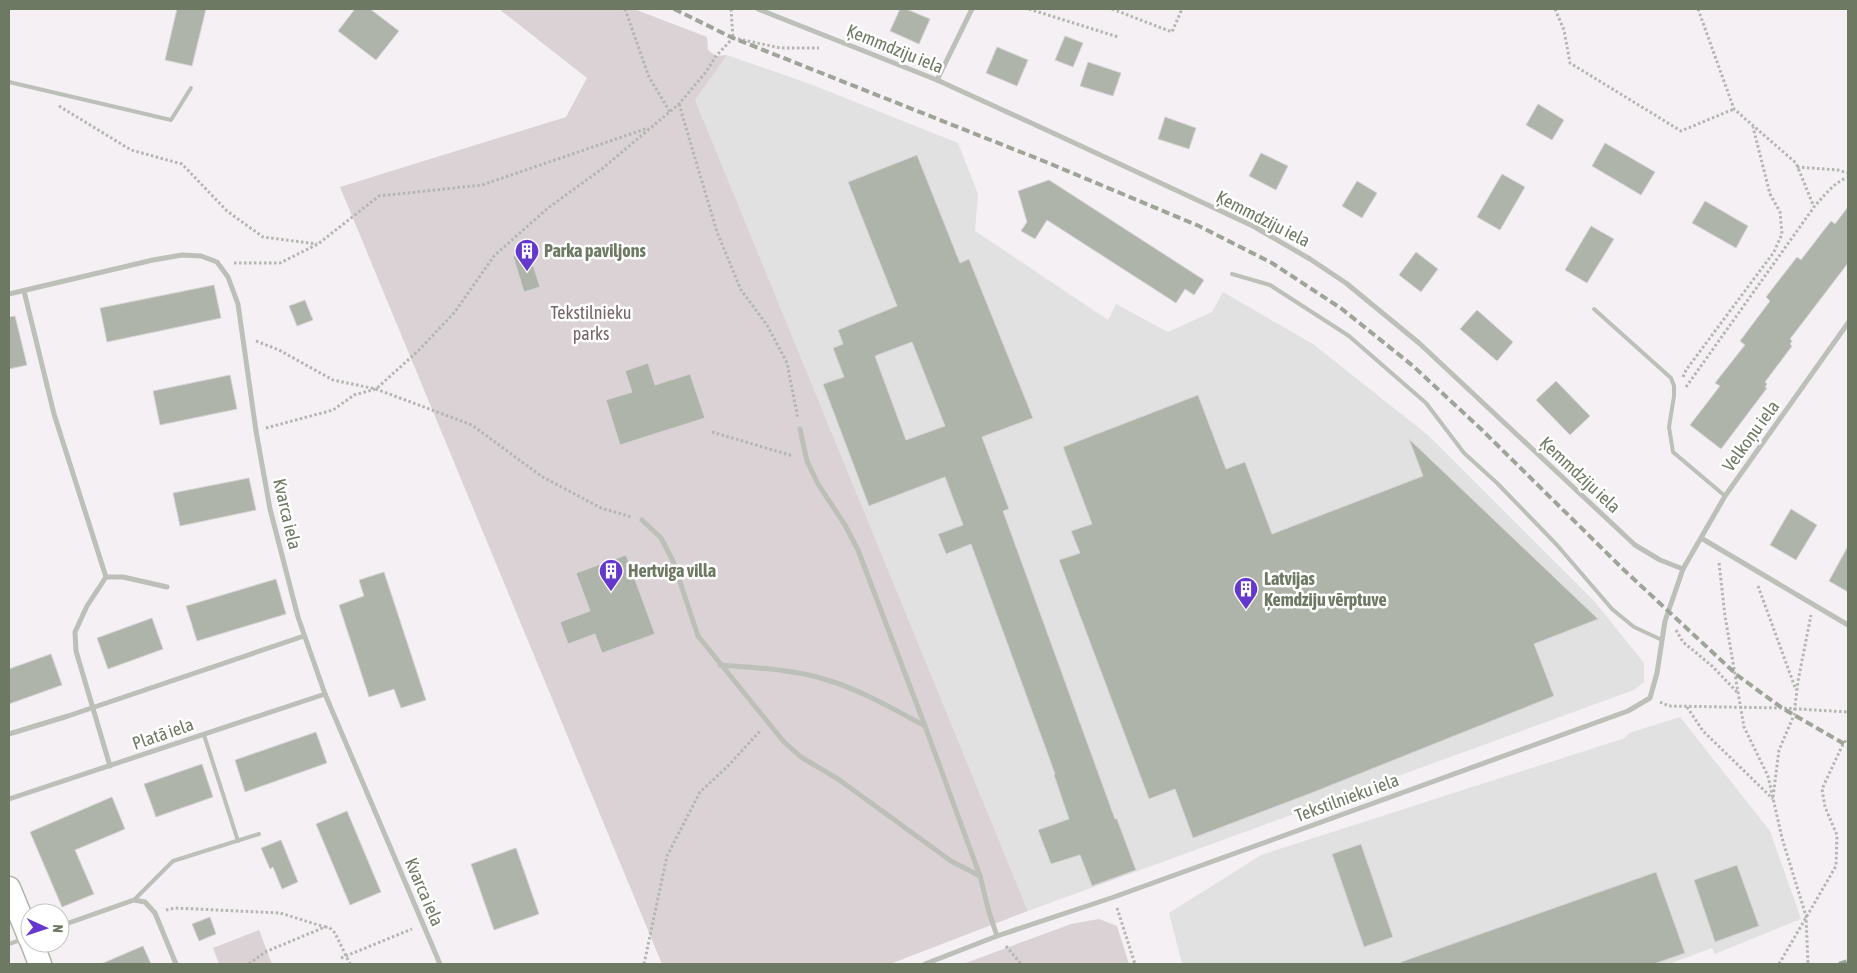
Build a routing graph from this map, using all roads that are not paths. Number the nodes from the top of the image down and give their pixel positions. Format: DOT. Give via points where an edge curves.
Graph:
graph roads {
  1 [pos="758,9"];
  2 [pos="972,9"];
  3 [pos="937,80"];
  4 [pos="9,82"];
  5 [pos="191,88"];
  6 [pos="1232,274"];
  7 [pos="24,291"];
  8 [pos="9,294"];
  9 [pos="1594,309"];
  10 [pos="1848,323"];
  11 [pos="800,429"];
  12 [pos="1725,496"];
  13 [pos="642,520"];
  14 [pos="1700,538"];
  15 [pos="1683,569"];
  16 [pos="106,577"];
  17 [pos="167,587"];
  18 [pos="1848,625"];
  19 [pos="304,636"];
  20 [pos="1662,640"];
  21 [pos="720,665"];
  22 [pos="325,694"];
  23 [pos="91,707"];
  24 [pos="925,726"];
  25 [pos="9,734"];
  26 [pos="204,735"];
  27 [pos="110,766"];
  28 [pos="9,799"];
  29 [pos="259,834"];
  30 [pos="238,841"];
  31 [pos="980,876"];
  32 [pos="9,888"];
  33 [pos="134,900"];
  34 [pos="20,922"];
  35 [pos="70,922"];
  36 [pos="997,936"];
  37 [pos="34,953"];
  38 [pos="40,964"];
  39 [pos="176,964"];
  40 [pos="440,964"];
  41 [pos="925,964"];
  1 -- 3 [label="street, Ķemmdziju iela"];
  2 -- 3 [label="street"];
  3 -- 15 [label="street, Ķemmdziju iela" via="1253,226 1310,258 1346,283 1418,343 1635,545"];
  4 -- 5 [label="lane" via="171,120"];
  6 -- 20 [label="lane" via="1270,285 1349,336 1426,403 1464,453 1498,483 1557,545 1612,609 1634,628"];
  7 -- 8 [label="street"];
  7 -- 16 [label="street" via="54,414"];
  7 -- 19 [label="street, Kvarca iela" via="182,255 201,256 217,262 228,277 238,304 270,509"];
  9 -- 12 [label="lane" via="1671,378 1674,396 1669,427 1673,452"];
  10 -- 12 [label="street, Velkoņu iela"];
  11 -- 24 [label="street" via="807,461 818,484 858,550"];
  12 -- 14 [label="street, Velkoņu iela"];
  13 -- 21 [label="street" via="661,538 673,561 698,636"];
  14 -- 15 [label="street, Velkoņu iela"];
  14 -- 18 [label="street"];
  15 -- 20 [label="street"];
  16 -- 17 [label="street" via="122,577"];
  16 -- 23 [label="street" via="75,632 76,651"];
  19 -- 22 [label="street, Kvarca iela"];
  19 -- 23 [label="street"];
  20 -- 36 [label="street, Tekstilnieku iela" via="1650,698 1628,711 1114,897"];
  21 -- 24 [label="street" via="792,672 824,679 867,696"];
  21 -- 31 [label="street" via="784,742 801,757 950,861"];
  22 -- 26 [label="street, Platā iela"];
  22 -- 40 [label="street, Kvarca iela"];
  23 -- 25 [label="street"];
  23 -- 27 [label="street"];
  24 -- 31 [label="street"];
  26 -- 27 [label="street, Platā iela"];
  26 -- 30 [label="lane"];
  27 -- 28 [label="street, Platā iela"];
  29 -- 30 [label="lane"];
  30 -- 33 [label="lane" via="173,861"];
  31 -- 36 [label="street"];
  32 -- 34 [label="main road"];
  33 -- 35 [label="street"];
  33 -- 39 [label="street" via="145,902 155,913"];
  36 -- 41 [label="street, Tekstilnieku iela"];
  37 -- 38 [label="main road"];
}
